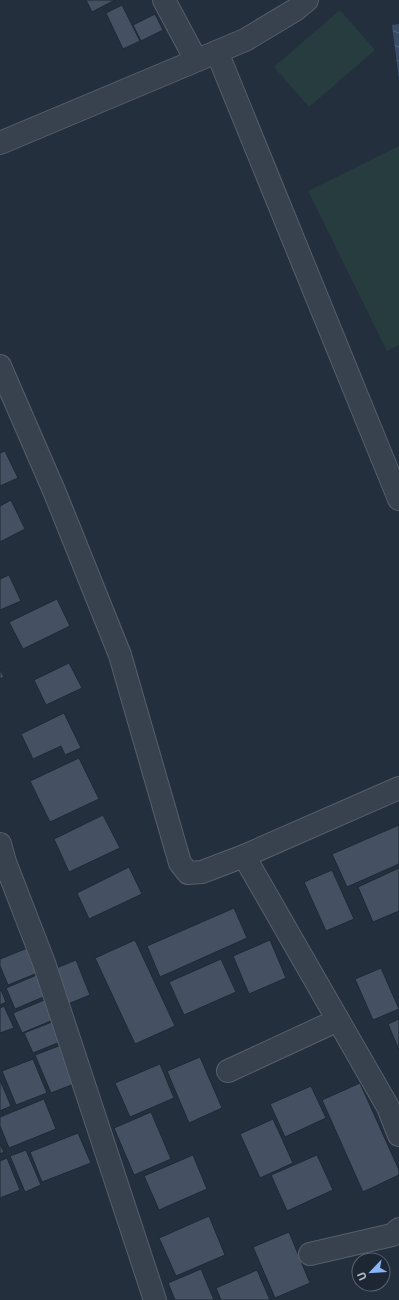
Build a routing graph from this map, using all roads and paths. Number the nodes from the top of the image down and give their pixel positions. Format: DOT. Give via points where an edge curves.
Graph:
graph roads {
  1 [pos="164,0"];
  2 [pos="307,0"];
  3 [pos="216,52"];
  4 [pos="196,60"];
  5 [pos="0,143"];
  6 [pos="0,366"];
  7 [pos="399,499"];
  8 [pos="399,788"];
  9 [pos="0,844"];
  10 [pos="244,856"];
  11 [pos="338,1020"];
  12 [pos="228,1071"];
  13 [pos="394,1105"];
  14 [pos="399,1135"];
  15 [pos="399,1229"];
  16 [pos="310,1254"];
  17 [pos="155,1300"];
  1 -- 4 [label="street"];
  2 -- 3 [label="street" via="245,40"];
  3 -- 4 [label="street"];
  3 -- 7 [label="street"];
  4 -- 5 [label="street"];
  6 -- 10 [label="street" via="55,493 120,655 180,863 188,873 202,872"];
  8 -- 10 [label="street"];
  9 -- 17 [label="street" via="44,963"];
  10 -- 11 [label="street"];
  11 -- 12 [label="street"];
  11 -- 13 [label="street"];
  13 -- 14 [label="street"];
  15 -- 16 [label="street" via="392,1235"];
}
